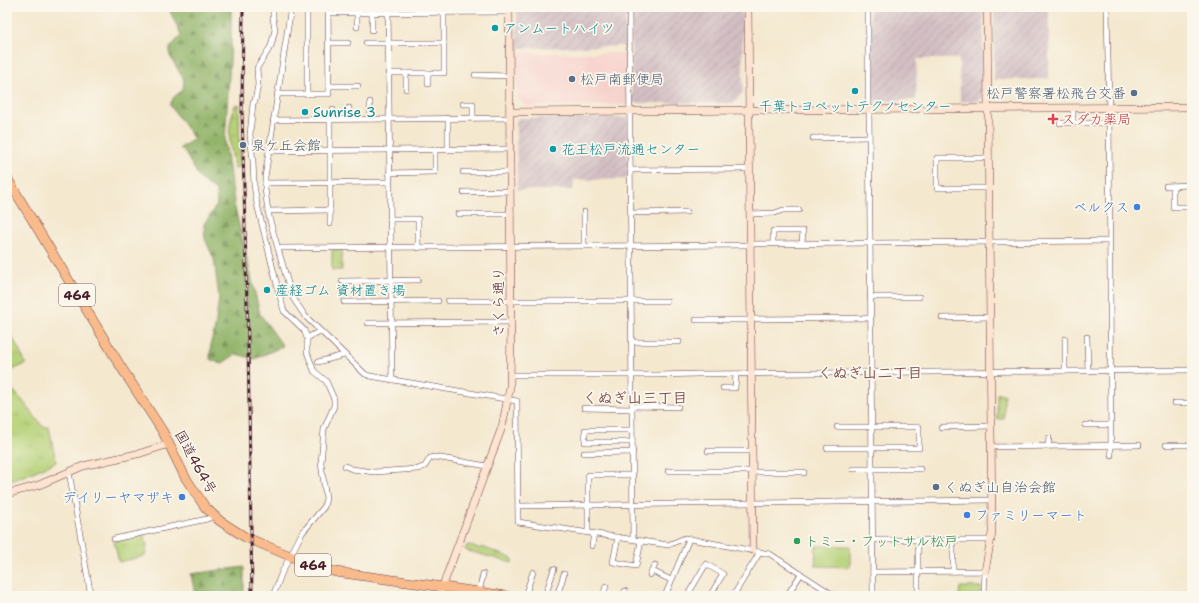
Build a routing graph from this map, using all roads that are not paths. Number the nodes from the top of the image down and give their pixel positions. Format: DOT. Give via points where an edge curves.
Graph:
graph roads {
  1 [pos="273,7"];
  2 [pos="291,7"];
  3 [pos="307,7"];
  4 [pos="629,7"];
  5 [pos="748,7"];
  6 [pos="868,7"];
  7 [pos="987,7"];
  8 [pos="1106,7"];
  9 [pos="328,10"];
  10 [pos="341,10"];
  11 [pos="388,10"];
  12 [pos="509,10"];
  13 [pos="361,11"];
  14 [pos="372,12"];
  15 [pos="444,12"];
  16 [pos="357,27"];
  17 [pos="372,30"];
  18 [pos="366,42"];
  19 [pos="329,43"];
  20 [pos="348,43"];
  21 [pos="388,43"];
  22 [pos="444,43"];
  23 [pos="388,73"];
  24 [pos="406,73"];
  25 [pos="428,73"];
  26 [pos="475,75"];
  27 [pos="510,76"];
  28 [pos="428,84"];
  29 [pos="329,86"];
  30 [pos="358,86"];
  31 [pos="406,89"];
  32 [pos="277,94"];
  33 [pos="307,94"];
  34 [pos="370,102"];
  35 [pos="463,104"];
  36 [pos="1192,106"];
  37 [pos="1108,107"];
  38 [pos="349,108"];
  39 [pos="988,108"];
  40 [pos="1073,108"];
  41 [pos="333,110"];
  42 [pos="749,110"];
  43 [pos="869,110"];
  44 [pos="630,112"];
  45 [pos="510,115"];
  46 [pos="448,118"];
  47 [pos="472,118"];
  48 [pos="331,119"];
  49 [pos="349,119"];
  50 [pos="370,119"];
  51 [pos="389,119"];
  52 [pos="273,120"];
  53 [pos="1060,123"];
  54 [pos="1073,123"];
  55 [pos="1109,123"];
  56 [pos="869,137"];
  57 [pos="813,138"];
  58 [pos="436,149"];
  59 [pos="448,149"];
  60 [pos="510,149"];
  61 [pos="389,150"];
  62 [pos="269,151"];
  63 [pos="330,151"];
  64 [pos="988,158"];
  65 [pos="750,169"];
  66 [pos="630,170"];
  67 [pos="463,172"];
  68 [pos="509,172"];
  69 [pos="389,173"];
  70 [pos="7,178"];
  71 [pos="330,182"];
  72 [pos="389,182"];
  73 [pos="265,183"];
  74 [pos="1166,186"];
  75 [pos="1173,186"];
  76 [pos="1192,186"];
  77 [pos="989,188"];
  78 [pos="464,192"];
  79 [pos="510,192"];
  80 [pos="1192,207"];
  81 [pos="330,210"];
  82 [pos="799,210"];
  83 [pos="268,211"];
  84 [pos="584,212"];
  85 [pos="631,212"];
  86 [pos="687,212"];
  87 [pos="458,214"];
  88 [pos="511,214"];
  89 [pos="750,214"];
  90 [pos="390,219"];
  91 [pos="330,224"];
  92 [pos="1109,241"];
  93 [pos="989,242"];
  94 [pos="802,243"];
  95 [pos="870,243"];
  96 [pos="751,244"];
  97 [pos="772,244"];
  98 [pos="584,246"];
  99 [pos="631,246"];
  100 [pos="511,247"];
  101 [pos="278,248"];
  102 [pos="390,248"];
  103 [pos="418,248"];
  104 [pos="391,280"];
  105 [pos="418,280"];
  106 [pos="342,281"];
  107 [pos="870,297"];
  108 [pos="919,297"];
  109 [pos="391,301"];
  110 [pos="438,301"];
  111 [pos="448,301"];
  112 [pos="511,301"];
  113 [pos="631,301"];
  114 [pos="667,301"];
  115 [pos="344,302"];
  116 [pos="990,317"];
  117 [pos="870,318"];
  118 [pos="942,318"];
  119 [pos="696,320"];
  120 [pos="751,320"];
  121 [pos="511,322"];
  122 [pos="368,323"];
  123 [pos="391,323"];
  124 [pos="320,331"];
  125 [pos="1087,337"];
  126 [pos="307,338"];
  127 [pos="1065,339"];
  128 [pos="632,342"];
  129 [pos="679,342"];
  130 [pos="344,355"];
  131 [pos="318,362"];
  132 [pos="1110,370"];
  133 [pos="1192,370"];
  134 [pos="1065,371"];
  135 [pos="1088,371"];
  136 [pos="990,372"];
  137 [pos="872,373"];
  138 [pos="736,374"];
  139 [pos="752,374"];
  140 [pos="511,375"];
  141 [pos="632,375"];
  142 [pos="392,380"];
  143 [pos="724,388"];
  144 [pos="508,400"];
  145 [pos="1175,403"];
  146 [pos="1192,403"];
  147 [pos="632,407"];
  148 [pos="678,407"];
  149 [pos="584,408"];
  150 [pos="1110,424"];
  151 [pos="1085,425"];
  152 [pos="991,426"];
  153 [pos="837,427"];
  154 [pos="872,427"];
  155 [pos="941,428"];
  156 [pos="632,430"];
  157 [pos="1049,438"];
  158 [pos="632,442"];
  159 [pos="169,444"];
  160 [pos="1138,445"];
  161 [pos="1166,445"];
  162 [pos="1192,445"];
  163 [pos="1048,446"];
  164 [pos="1111,446"];
  165 [pos="991,447"];
  166 [pos="827,448"];
  167 [pos="873,448"];
  168 [pos="708,451"];
  169 [pos="752,451"];
  170 [pos="633,452"];
  171 [pos="584,453"];
  172 [pos="1111,455"];
  173 [pos="345,466"];
  174 [pos="488,466"];
  175 [pos="853,469"];
  176 [pos="872,469"];
  177 [pos="920,469"];
  178 [pos="668,471"];
  179 [pos="68,472"];
  180 [pos="753,472"];
  181 [pos="804,473"];
  182 [pos="633,475"];
  183 [pos="7,494"];
  184 [pos="992,500"];
  185 [pos="872,502"];
  186 [pos="753,503"];
  187 [pos="633,504"];
  188 [pos="588,505"];
  189 [pos="518,506"];
  190 [pos="213,516"];
  191 [pos="588,532"];
  192 [pos="594,533"];
  193 [pos="618,537"];
  194 [pos="114,539"];
  195 [pos="633,539"];
  196 [pos="689,539"];
  197 [pos="873,540"];
  198 [pos="918,540"];
  199 [pos="953,540"];
  200 [pos="992,540"];
  201 [pos="641,541"];
  202 [pos="592,546"];
  203 [pos="756,551"];
  204 [pos="290,556"];
  205 [pos="655,565"];
  206 [pos="554,569"];
  207 [pos="953,571"];
  208 [pos="985,571"];
  209 [pos="873,572"];
  210 [pos="918,572"];
  211 [pos="483,574"];
  212 [pos="530,574"];
  213 [pos="564,574"];
  214 [pos="801,574"];
  215 [pos="671,580"];
  216 [pos="442,586"];
  217 [pos="606,586"];
  218 [pos="790,591"];
  219 [pos="479,592"];
  220 [pos="667,595"];
  221 [pos="91,596"];
  222 [pos="273,596"];
  223 [pos="439,596"];
  224 [pos="507,596"];
  225 [pos="525,596"];
  226 [pos="545,596"];
  227 [pos="557,596"];
  228 [pos="603,596"];
  229 [pos="687,596"];
  230 [pos="710,596"];
  231 [pos="733,596"];
  232 [pos="786,596"];
  233 [pos="795,596"];
  234 [pos="835,596"];
  235 [pos="873,596"];
  236 [pos="918,596"];
  237 [pos="984,596"];
  1 -- 126 [label="street" via="275,30 271,46 257,68 258,85 251,120 254,185 284,311 304,330"];
  2 -- 32 [label="street"];
  3 -- 33 [label="street"];
  4 -- 44 [label="street"];
  5 -- 42 [label="street"];
  6 -- 43 [label="street"];
  7 -- 39 [label="street"];
  8 -- 37 [label="street"];
  9 -- 10 [label="street"];
  9 -- 19 [label="street"];
  10 -- 13 [label="street"];
  11 -- 14 [label="street"];
  11 -- 15 [label="street"];
  11 -- 21 [label="street"];
  12 -- 15 [label="street"];
  12 -- 27 [label="street, さくら通り"];
  13 -- 14 [label="street"];
  13 -- 16 [label="street"];
  14 -- 17 [label="street"];
  15 -- 22 [label="street"];
  18 -- 21 [label="street"];
  19 -- 20 [label="street"];
  19 -- 29 [label="street"];
  21 -- 22 [label="street"];
  21 -- 23 [label="street"];
  22 -- 25 [label="street" via="444,73"];
  23 -- 24 [label="street"];
  23 -- 51 [label="street"];
  24 -- 25 [label="street"];
  24 -- 31 [label="street"];
  25 -- 28 [label="street"];
  26 -- 27 [label="street"];
  27 -- 45 [label="street, さくら通り"];
  29 -- 30 [label="street"];
  29 -- 33 [label="street" via="329,94"];
  32 -- 33 [label="street"];
  32 -- 52 [label="street"];
  34 -- 50 [label="street"];
  35 -- 47 [label="street" via="472,104"];
  36 -- 37 [label="street"];
  37 -- 40 [label="street"];
  37 -- 55 [label="street"];
  38 -- 49 [label="street"];
  39 -- 40 [label="street"];
  39 -- 43 [label="street"];
  39 -- 64 [label="street"];
  40 -- 54 [label="street"];
  41 -- 48 [label="street"];
  42 -- 43 [label="street"];
  42 -- 44 [label="street"];
  42 -- 65 [label="street"];
  43 -- 56 [label="street"];
  44 -- 45 [label="street"];
  44 -- 66 [label="street"];
  45 -- 47 [label="street"];
  45 -- 60 [label="street, さくら通り"];
  46 -- 47 [label="street"];
  46 -- 51 [label="street"];
  46 -- 59 [label="street"];
  48 -- 49 [label="street"];
  48 -- 52 [label="street"];
  48 -- 63 [label="street"];
  49 -- 50 [label="street"];
  50 -- 51 [label="street"];
  51 -- 61 [label="street"];
  52 -- 62 [label="street"];
  53 -- 54 [label="street"];
  54 -- 55 [label="street"];
  55 -- 92 [label="street"];
  56 -- 57 [label="street"];
  56 -- 95 [label="street"];
  58 -- 59 [label="street"];
  58 -- 61 [label="street"];
  58 -- 69 [label="street" via="435,172"];
  59 -- 60 [label="street"];
  60 -- 68 [label="street, さくら通り"];
  61 -- 63 [label="street"];
  61 -- 69 [label="street"];
  62 -- 63 [label="street"];
  62 -- 73 [label="street"];
  63 -- 71 [label="street"];
  64 -- 77 [label="street"];
  64 -- 77 [label="street" via="937,158 937,188"];
  65 -- 66 [label="street"];
  65 -- 89 [label="street"];
  66 -- 85 [label="street"];
  67 -- 68 [label="street"];
  68 -- 79 [label="street, さくら通り"];
  69 -- 72 [label="street"];
  70 -- 159 [label="highway, 国道464号 / 464"];
  71 -- 72 [label="street"];
  71 -- 73 [label="street"];
  71 -- 81 [label="street"];
  72 -- 90 [label="street"];
  73 -- 83 [label="street"];
  74 -- 75 [label="street"];
  75 -- 76 [label="street"];
  75 -- 80 [label="street" via="1173,207"];
  77 -- 93 [label="street"];
  78 -- 79 [label="street"];
  79 -- 88 [label="street, さくら通り"];
  81 -- 83 [label="street"];
  81 -- 91 [label="street"];
  82 -- 89 [label="street"];
  83 -- 101 [label="street"];
  84 -- 98 [label="street"];
  85 -- 86 [label="street"];
  85 -- 99 [label="street"];
  87 -- 88 [label="street"];
  88 -- 100 [label="street, さくら通り"];
  89 -- 96 [label="street"];
  90 -- 102 [label="street"];
  90 -- 103 [label="street" via="418,219"];
  92 -- 93 [label="street"];
  92 -- 132 [label="street"];
  93 -- 95 [label="street"];
  93 -- 116 [label="street"];
  94 -- 95 [label="street"];
  94 -- 97 [label="street"];
  94 -- 97 [label="street" via="802,231 772,231"];
  95 -- 107 [label="street"];
  96 -- 97 [label="street"];
  96 -- 99 [label="street"];
  96 -- 120 [label="street"];
  98 -- 99 [label="street"];
  98 -- 100 [label="street"];
  99 -- 113 [label="street"];
  100 -- 103 [label="street"];
  100 -- 112 [label="street, さくら通り"];
  101 -- 102 [label="street"];
  101 -- 124 [label="street" via="293,298 304,316"];
  102 -- 103 [label="street"];
  102 -- 104 [label="street"];
  104 -- 105 [label="street"];
  104 -- 106 [label="street"];
  104 -- 109 [label="street"];
  107 -- 108 [label="street"];
  107 -- 117 [label="street"];
  109 -- 110 [label="street"];
  109 -- 115 [label="street"];
  109 -- 123 [label="street"];
  111 -- 112 [label="street"];
  112 -- 113 [label="street"];
  112 -- 121 [label="street, さくら通り"];
  113 -- 114 [label="street"];
  113 -- 128 [label="street"];
  116 -- 118 [label="street"];
  116 -- 136 [label="street"];
  117 -- 120 [label="street"];
  117 -- 137 [label="street"];
  119 -- 120 [label="street"];
  120 -- 139 [label="street"];
  121 -- 123 [label="street"];
  121 -- 140 [label="street, さくら通り"];
  122 -- 123 [label="street"];
  123 -- 142 [label="street"];
  124 -- 126 [label="street"];
  124 -- 130 [label="street"];
  125 -- 135 [label="street"];
  126 -- 204 [label="street" via="314,371 326,381 334,399 334,406 324,428 321,463 326,503 302,533"];
  127 -- 134 [label="street"];
  128 -- 129 [label="street"];
  128 -- 141 [label="street"];
  130 -- 131 [label="street"];
  130 -- 142 [label="street" via="365,374"];
  132 -- 133 [label="street"];
  132 -- 135 [label="street"];
  132 -- 150 [label="street"];
  134 -- 135 [label="street"];
  134 -- 136 [label="street"];
  136 -- 137 [label="street"];
  136 -- 152 [label="street"];
  137 -- 139 [label="street"];
  137 -- 154 [label="street"];
  138 -- 139 [label="street"];
  138 -- 141 [label="street"];
  138 -- 143 [label="street" via="736,388"];
  139 -- 169 [label="street"];
  140 -- 141 [label="street"];
  140 -- 144 [label="street, さくら通り"];
  141 -- 147 [label="street"];
  142 -- 144 [label="street"];
  144 -- 174 [label="street, さくら通り" via="502,427"];
  144 -- 189 [label="street" via="517,401"];
  145 -- 146 [label="street"];
  147 -- 148 [label="street"];
  147 -- 149 [label="street"];
  147 -- 156 [label="street"];
  150 -- 151 [label="street"];
  150 -- 164 [label="street"];
  152 -- 155 [label="street"];
  152 -- 165 [label="street"];
  153 -- 154 [label="street"];
  154 -- 167 [label="street"];
  154 -- 167 [label="street" via="919,427 919,448"];
  156 -- 158 [label="street"];
  156 -- 158 [label="street" via="585,430 585,442"];
  157 -- 163 [label="street"];
  158 -- 170 [label="street"];
  159 -- 179 [label="street" via="82,466"];
  159 -- 190 [label="highway, 国道464号 / 464" via="185,477"];
  160 -- 164 [label="street"];
  161 -- 162 [label="street"];
  163 -- 164 [label="street"];
  163 -- 165 [label="street"];
  164 -- 172 [label="street"];
  165 -- 184 [label="street"];
  166 -- 167 [label="street"];
  167 -- 176 [label="street"];
  168 -- 169 [label="street"];
  169 -- 180 [label="street"];
  170 -- 171 [label="street"];
  170 -- 182 [label="street"];
  173 -- 174 [label="street" via="374,472 418,469 425,466 430,458 435,457"];
  174 -- 216 [label="street, さくら通り"];
  175 -- 176 [label="street"];
  176 -- 177 [label="street"];
  176 -- 185 [label="street"];
  178 -- 180 [label="street"];
  179 -- 183 [label="street" via="39,485"];
  179 -- 221 [label="street"];
  180 -- 181 [label="street"];
  180 -- 186 [label="street"];
  182 -- 187 [label="street"];
  182 -- 188 [label="street" via="588,475"];
  184 -- 185 [label="street"];
  184 -- 200 [label="street"];
  185 -- 186 [label="street"];
  185 -- 197 [label="street"];
  186 -- 187 [label="street"];
  186 -- 203 [label="street"];
  187 -- 188 [label="street"];
  187 -- 195 [label="street"];
  188 -- 189 [label="street"];
  188 -- 191 [label="street"];
  189 -- 191 [label="street" via="518,522"];
  190 -- 194 [label="street"];
  190 -- 204 [label="highway, 国道464号 / 464" via="245,537"];
  191 -- 192 [label="street"];
  192 -- 193 [label="street"];
  192 -- 202 [label="street"];
  193 -- 195 [label="street"];
  193 -- 201 [label="street" via="613,562 636,566"];
  195 -- 201 [label="street"];
  196 -- 201 [label="street" via="685,538 668,545"];
  196 -- 203 [label="street"];
  196 -- 215 [label="street"];
  197 -- 198 [label="street"];
  197 -- 209 [label="street"];
  198 -- 199 [label="street"];
  198 -- 210 [label="street"];
  199 -- 200 [label="street"];
  199 -- 207 [label="street"];
  200 -- 208 [label="street"];
  203 -- 214 [label="street" via="770,554"];
  203 -- 231 [label="street"];
  204 -- 216 [label="highway, 国道464号 / 464" via="344,574"];
  204 -- 222 [label="street"];
  205 -- 215 [label="street" via="651,573"];
  206 -- 226 [label="street"];
  207 -- 208 [label="street"];
  207 -- 210 [label="street"];
  208 -- 237 [label="street"];
  209 -- 210 [label="street"];
  209 -- 235 [label="street"];
  210 -- 236 [label="street"];
  211 -- 219 [label="street"];
  212 -- 225 [label="street"];
  213 -- 227 [label="street"];
  214 -- 218 [label="street"];
  214 -- 234 [label="street"];
  215 -- 220 [label="street"];
  216 -- 219 [label="highway, 国道464号 / 464"];
  216 -- 223 [label="street, さくら通り"];
  217 -- 228 [label="street"];
  218 -- 232 [label="street"];
  218 -- 233 [label="street"];
  219 -- 224 [label="highway, 国道464号 / 464"];
  229 -- 230 [label="street" via="706,564 724,574"];
}
